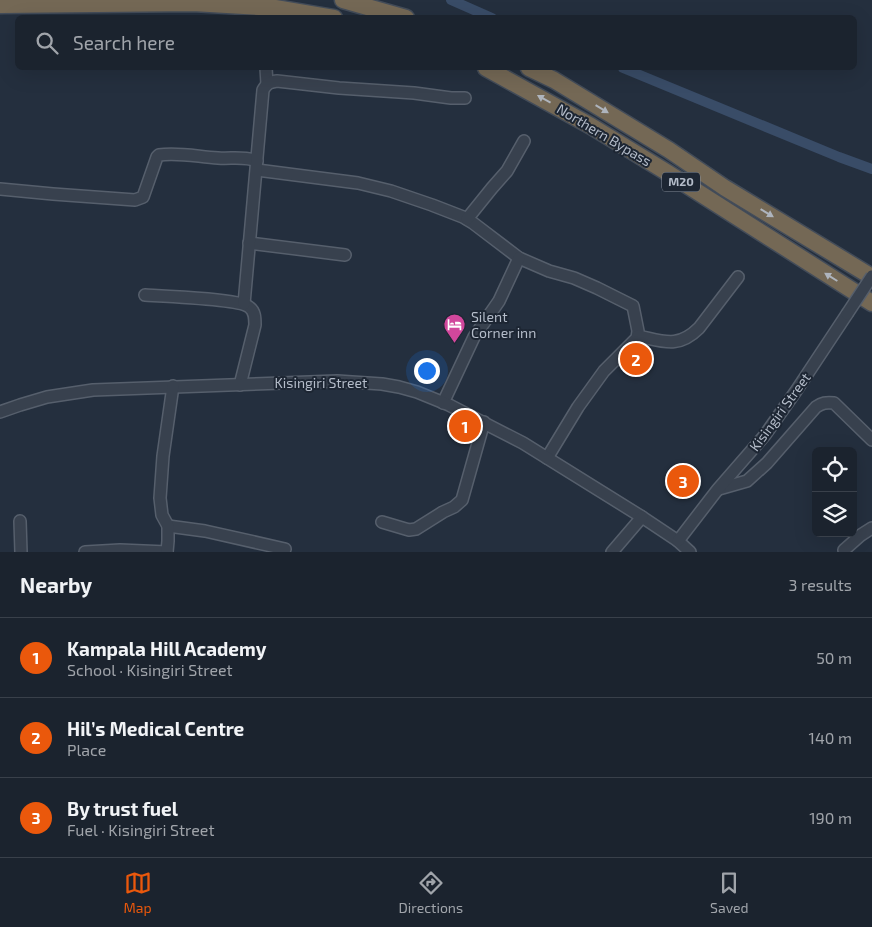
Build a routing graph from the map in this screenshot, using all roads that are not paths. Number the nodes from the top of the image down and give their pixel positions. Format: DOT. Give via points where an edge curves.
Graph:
graph roads {
  1 [pos="344,0"];
  2 [pos="0,5"];
  3 [pos="316,15"];
  4 [pos="396,15"];
  5 [pos="266,70"];
  6 [pos="490,70"];
  7 [pos="533,70"];
  8 [pos="267,84"];
  9 [pos="465,98"];
  10 [pos="524,140"];
  11 [pos="257,166"];
  12 [pos="0,188"];
  13 [pos="467,219"];
  14 [pos="249,243"];
  15 [pos="345,256"];
  16 [pos="519,258"];
  17 [pos="738,277"];
  18 [pos="872,277"];
  19 [pos="145,295"];
  20 [pos="872,303"];
  21 [pos="244,304"];
  22 [pos="638,336"];
  23 [pos="240,385"];
  24 [pos="173,386"];
  25 [pos="443,403"];
  26 [pos="0,412"];
  27 [pos="484,422"];
  28 [pos="872,440"];
  29 [pos="547,458"];
  30 [pos="718,489"];
  31 [pos="642,517"];
  32 [pos="20,521"];
  33 [pos="382,522"];
  34 [pos="168,526"];
  35 [pos="872,528"];
  36 [pos="678,541"];
  37 [pos="285,549"];
  38 [pos="844,550"];
  39 [pos="20,552"];
  40 [pos="85,552"];
  41 [pos="167,552"];
  42 [pos="612,552"];
  43 [pos="690,552"];
  1 -- 4 [label="highway"];
  2 -- 3 [label="highway" via="192,3 275,8"];
  5 -- 8 [label="street"];
  20 -- 6 [label="highway, Northern Bypass / M20, one-way" via="591,126"];
  7 -- 18 [label="highway, Northern Bypass / M20, one-way" via="669,150 725,188"];
  8 -- 9 [label="street" via="283,81"];
  8 -- 11 [label="street"];
  10 -- 13 [label="street" via="508,171"];
  11 -- 12 [label="street" via="249,158 159,155 143,197 135,200"];
  11 -- 13 [label="street" via="358,182"];
  11 -- 14 [label="street"];
  13 -- 16 [label="street"];
  14 -- 15 [label="street"];
  14 -- 21 [label="street"];
  16 -- 22 [label="street" via="631,304"];
  16 -- 25 [label="street" via="499,301 474,337"];
  17 -- 22 [label="street" via="699,328 684,340 671,342"];
  18 -- 30 [label="street, Kisingiri Street, bridge" via="766,435"];
  19 -- 21 [label="street"];
  21 -- 23 [label="street" via="252,310 255,325"];
  22 -- 29 [label="street" via="604,371"];
  23 -- 24 [label="street, Kisingiri Street"];
  23 -- 25 [label="street, Kisingiri Street" via="362,382 399,387"];
  24 -- 26 [label="street, Kisingiri Street" via="78,391"];
  24 -- 34 [label="street" via="160,498 162,515"];
  25 -- 27 [label="street, Kisingiri Street"];
  27 -- 29 [label="street, Kisingiri Street"];
  27 -- 33 [label="street" via="462,500 458,504 416,529"];
  28 -- 30 [label="street" via="834,403 821,403 747,481"];
  29 -- 31 [label="street, Kisingiri Street"];
  30 -- 36 [label="street, Kisingiri Street"];
  31 -- 36 [label="street, Kisingiri Street"];
  31 -- 42 [label="street"];
  32 -- 39 [label="street"];
  34 -- 37 [label="street"];
  34 -- 41 [label="street"];
  35 -- 38 [label="street"];
  36 -- 43 [label="street, Kisingiri Street"];
  40 -- 41 [label="street"];
}
